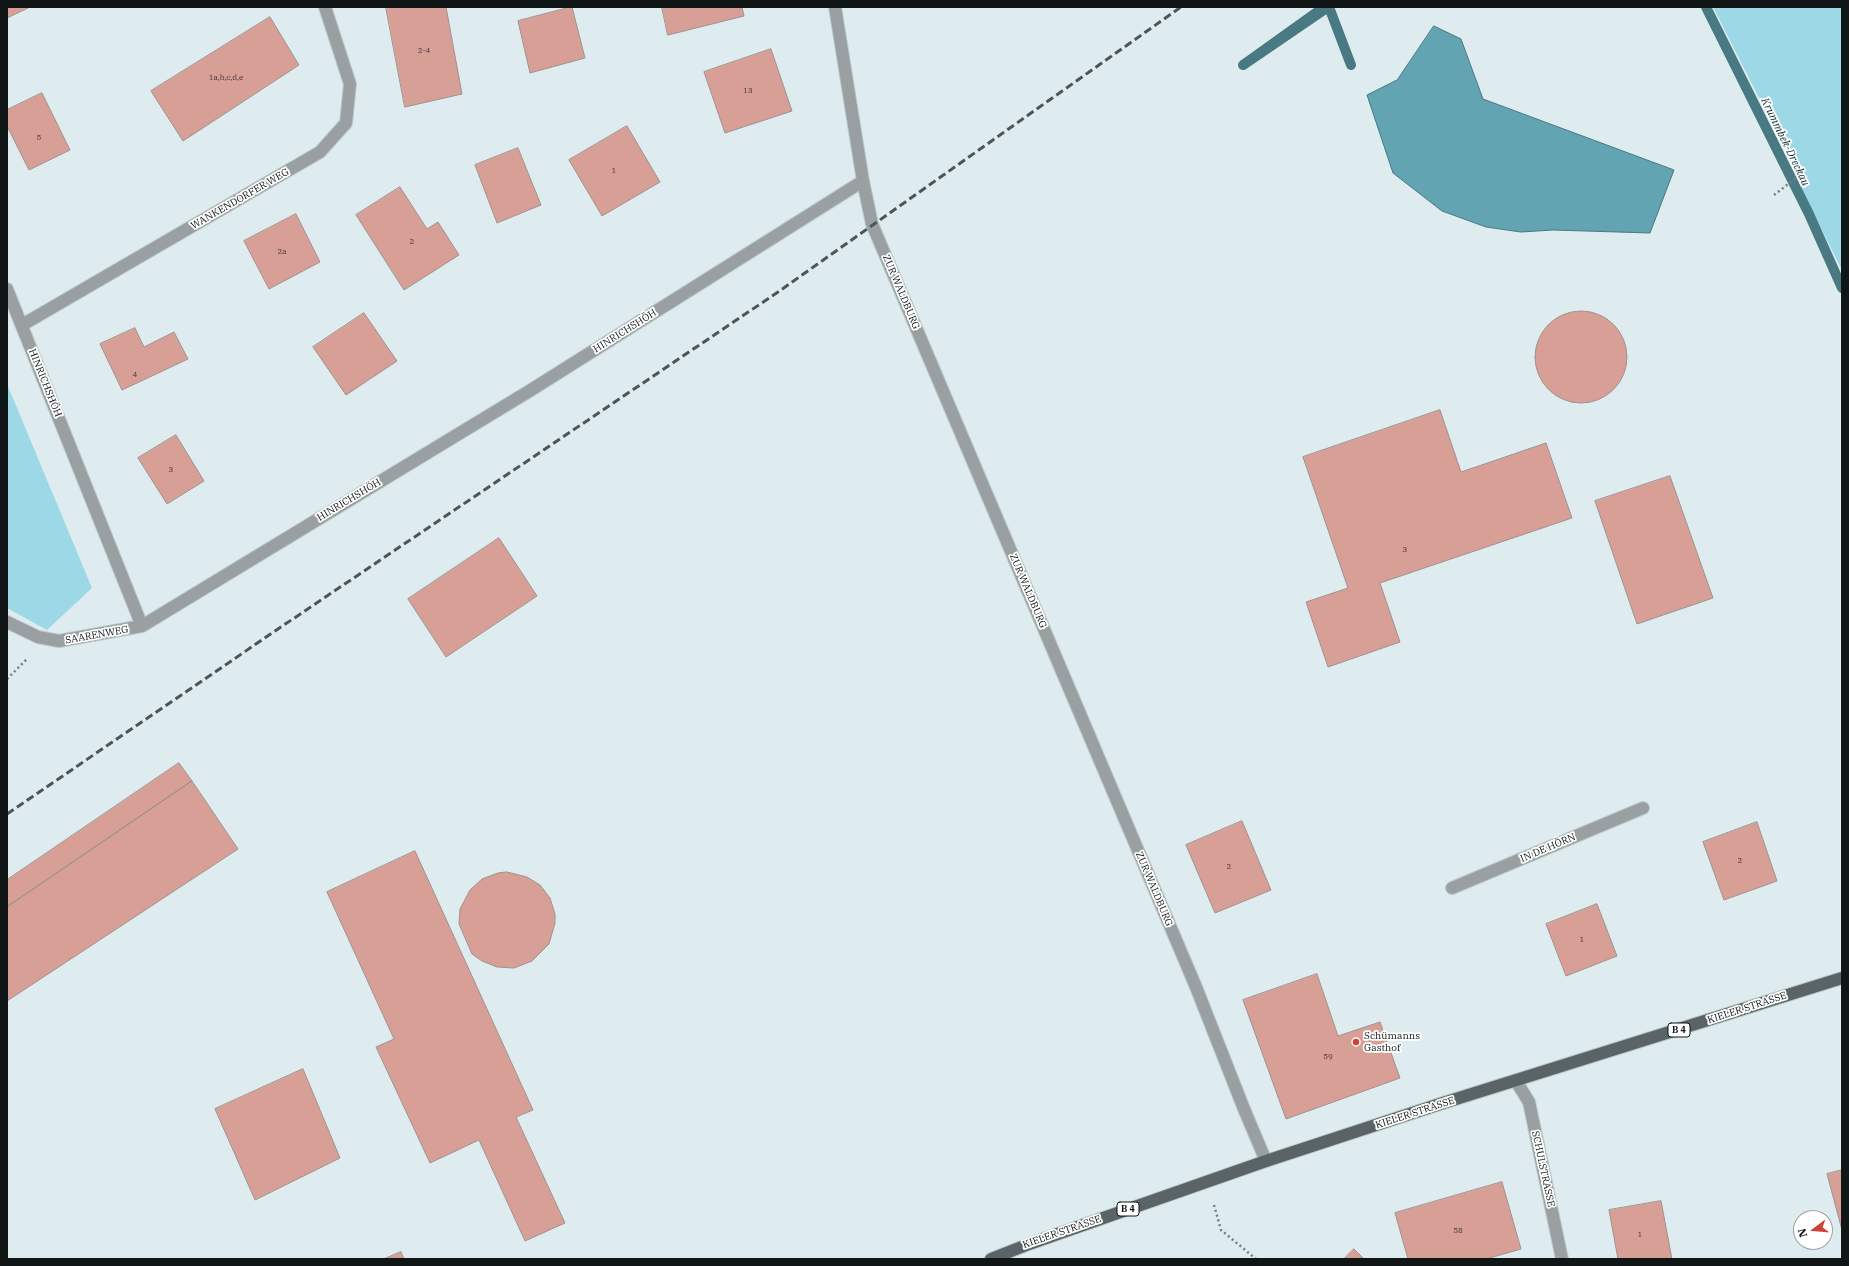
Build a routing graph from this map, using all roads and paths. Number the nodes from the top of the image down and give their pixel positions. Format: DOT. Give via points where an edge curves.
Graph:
graph roads {
  1 [pos="325,7"];
  2 [pos="835,7"];
  3 [pos="1805,171"];
  4 [pos="863,181"];
  5 [pos="1774,195"];
  6 [pos="7,289"];
  7 [pos="22,325"];
  8 [pos="7,622"];
  9 [pos="142,626"];
  10 [pos="1643,808"];
  11 [pos="1452,888"];
  12 [pos="1842,978"];
  13 [pos="1516,1081"];
  14 [pos="1266,1161"];
  15 [pos="1205,1182"];
  16 [pos="991,1259"];
  17 [pos="1256,1259"];
  18 [pos="1562,1259"];
  1 -- 7 [label="street, WANKENDORFER WEG" via="350,84 346,123 320,152"];
  2 -- 4 [label="street, ZUR WALDBURG"];
  3 -- 5 [label="path"];
  4 -- 9 [label="street, HINRICHSHÖH" via="531,390"];
  4 -- 14 [label="street, ZUR WALDBURG" via="872,224 1196,987"];
  6 -- 7 [label="street, HINRICHSHÖH"];
  7 -- 9 [label="street, HINRICHSHÖH"];
  8 -- 9 [label="street, SAARENWEG" via="38,637 59,641"];
  10 -- 11 [label="street, IN DE HÖRN"];
  12 -- 13 [label="main road, KIELER STRASSE / B 4"];
  13 -- 14 [label="main road, KIELER STRASSE / B 4"];
  13 -- 18 [label="street, SCHULSTRASSE" via="1529,1102"];
  14 -- 15 [label="main road, KIELER STRASSE / B 4"];
  15 -- 16 [label="main road, KIELER STRASSE / B 4"];
  15 -- 17 [label="path" via="1221,1230"];
}
